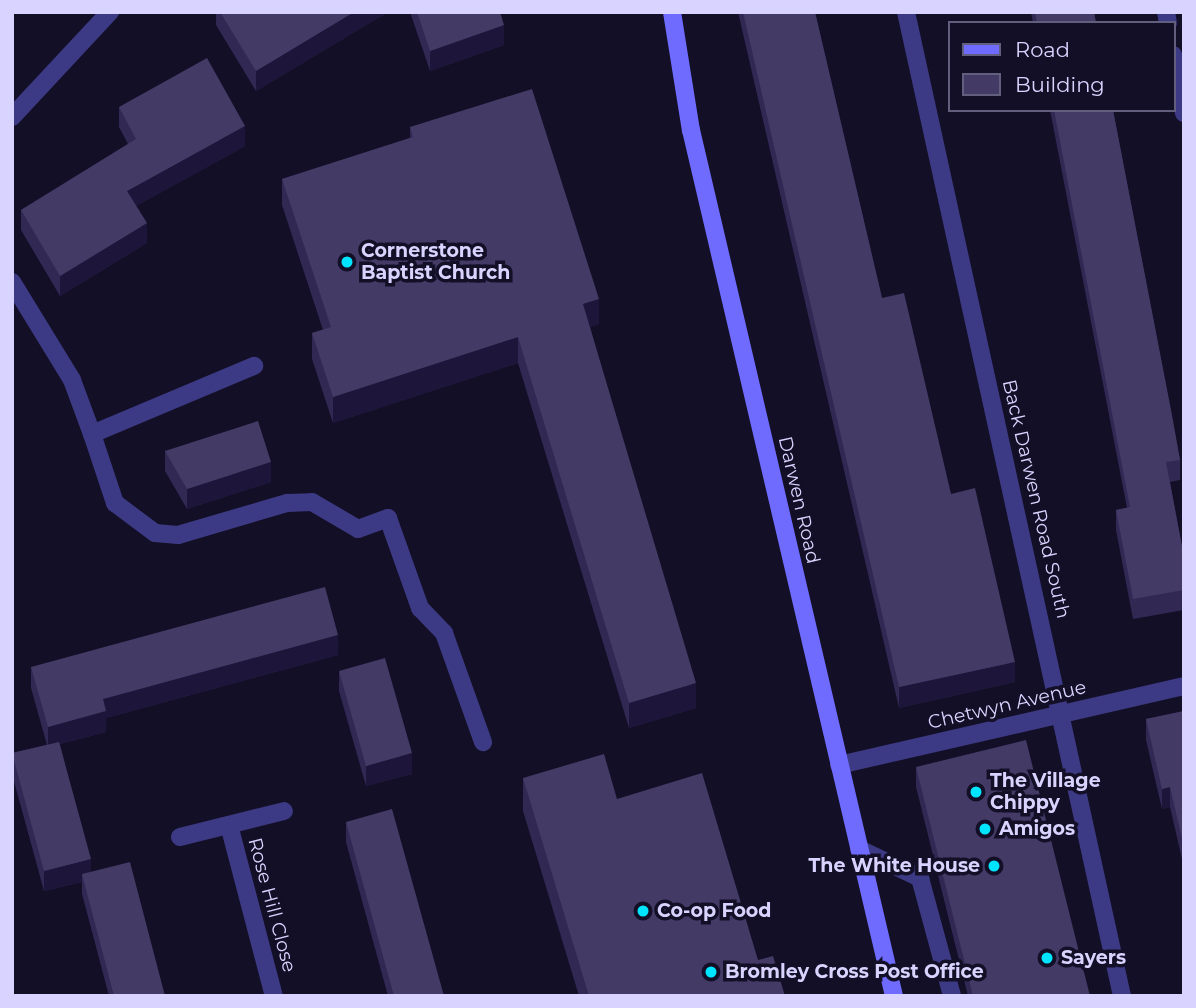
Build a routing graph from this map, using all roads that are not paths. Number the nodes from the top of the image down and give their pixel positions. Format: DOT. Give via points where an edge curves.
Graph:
graph roads {
  1 [pos="110,12"];
  2 [pos="672,12"];
  3 [pos="906,12"];
  4 [pos="1175,66"];
  5 [pos="1184,113"];
  6 [pos="12,117"];
  7 [pos="12,282"];
  8 [pos="254,366"];
  9 [pos="92,434"];
  10 [pos="1184,686"];
  11 [pos="1062,715"];
  12 [pos="483,742"];
  13 [pos="839,765"];
  14 [pos="284,811"];
  15 [pos="229,825"];
  16 [pos="180,837"];
  17 [pos="859,849"];
  18 [pos="274,996"];
  19 [pos="894,996"];
  20 [pos="951,996"];
  21 [pos="1122,996"];
  1 -- 6 [label="street"];
  2 -- 13 [label="main road, Darwen Road" via="691,130"];
  3 -- 11 [label="street, Back Darwen Road South"];
  4 -- 5 [label="street"];
  7 -- 9 [label="street" via="72,380"];
  8 -- 9 [label="street"];
  9 -- 12 [label="street" via="115,503 155,533 178,535 287,503 312,502 358,528 388,518 419,608 444,633"];
  10 -- 11 [label="street, Chetwyn Avenue"];
  11 -- 13 [label="street, Chetwyn Avenue"];
  11 -- 21 [label="street, Back Darwen Road South"];
  13 -- 17 [label="main road, Darwen Road"];
  14 -- 15 [label="street, Rose Hill Close"];
  15 -- 16 [label="street, Rose Hill Close"];
  15 -- 18 [label="street, Rose Hill Close"];
  17 -- 19 [label="main road, Darwen Road"];
  17 -- 20 [label="street" via="920,878"];
}
